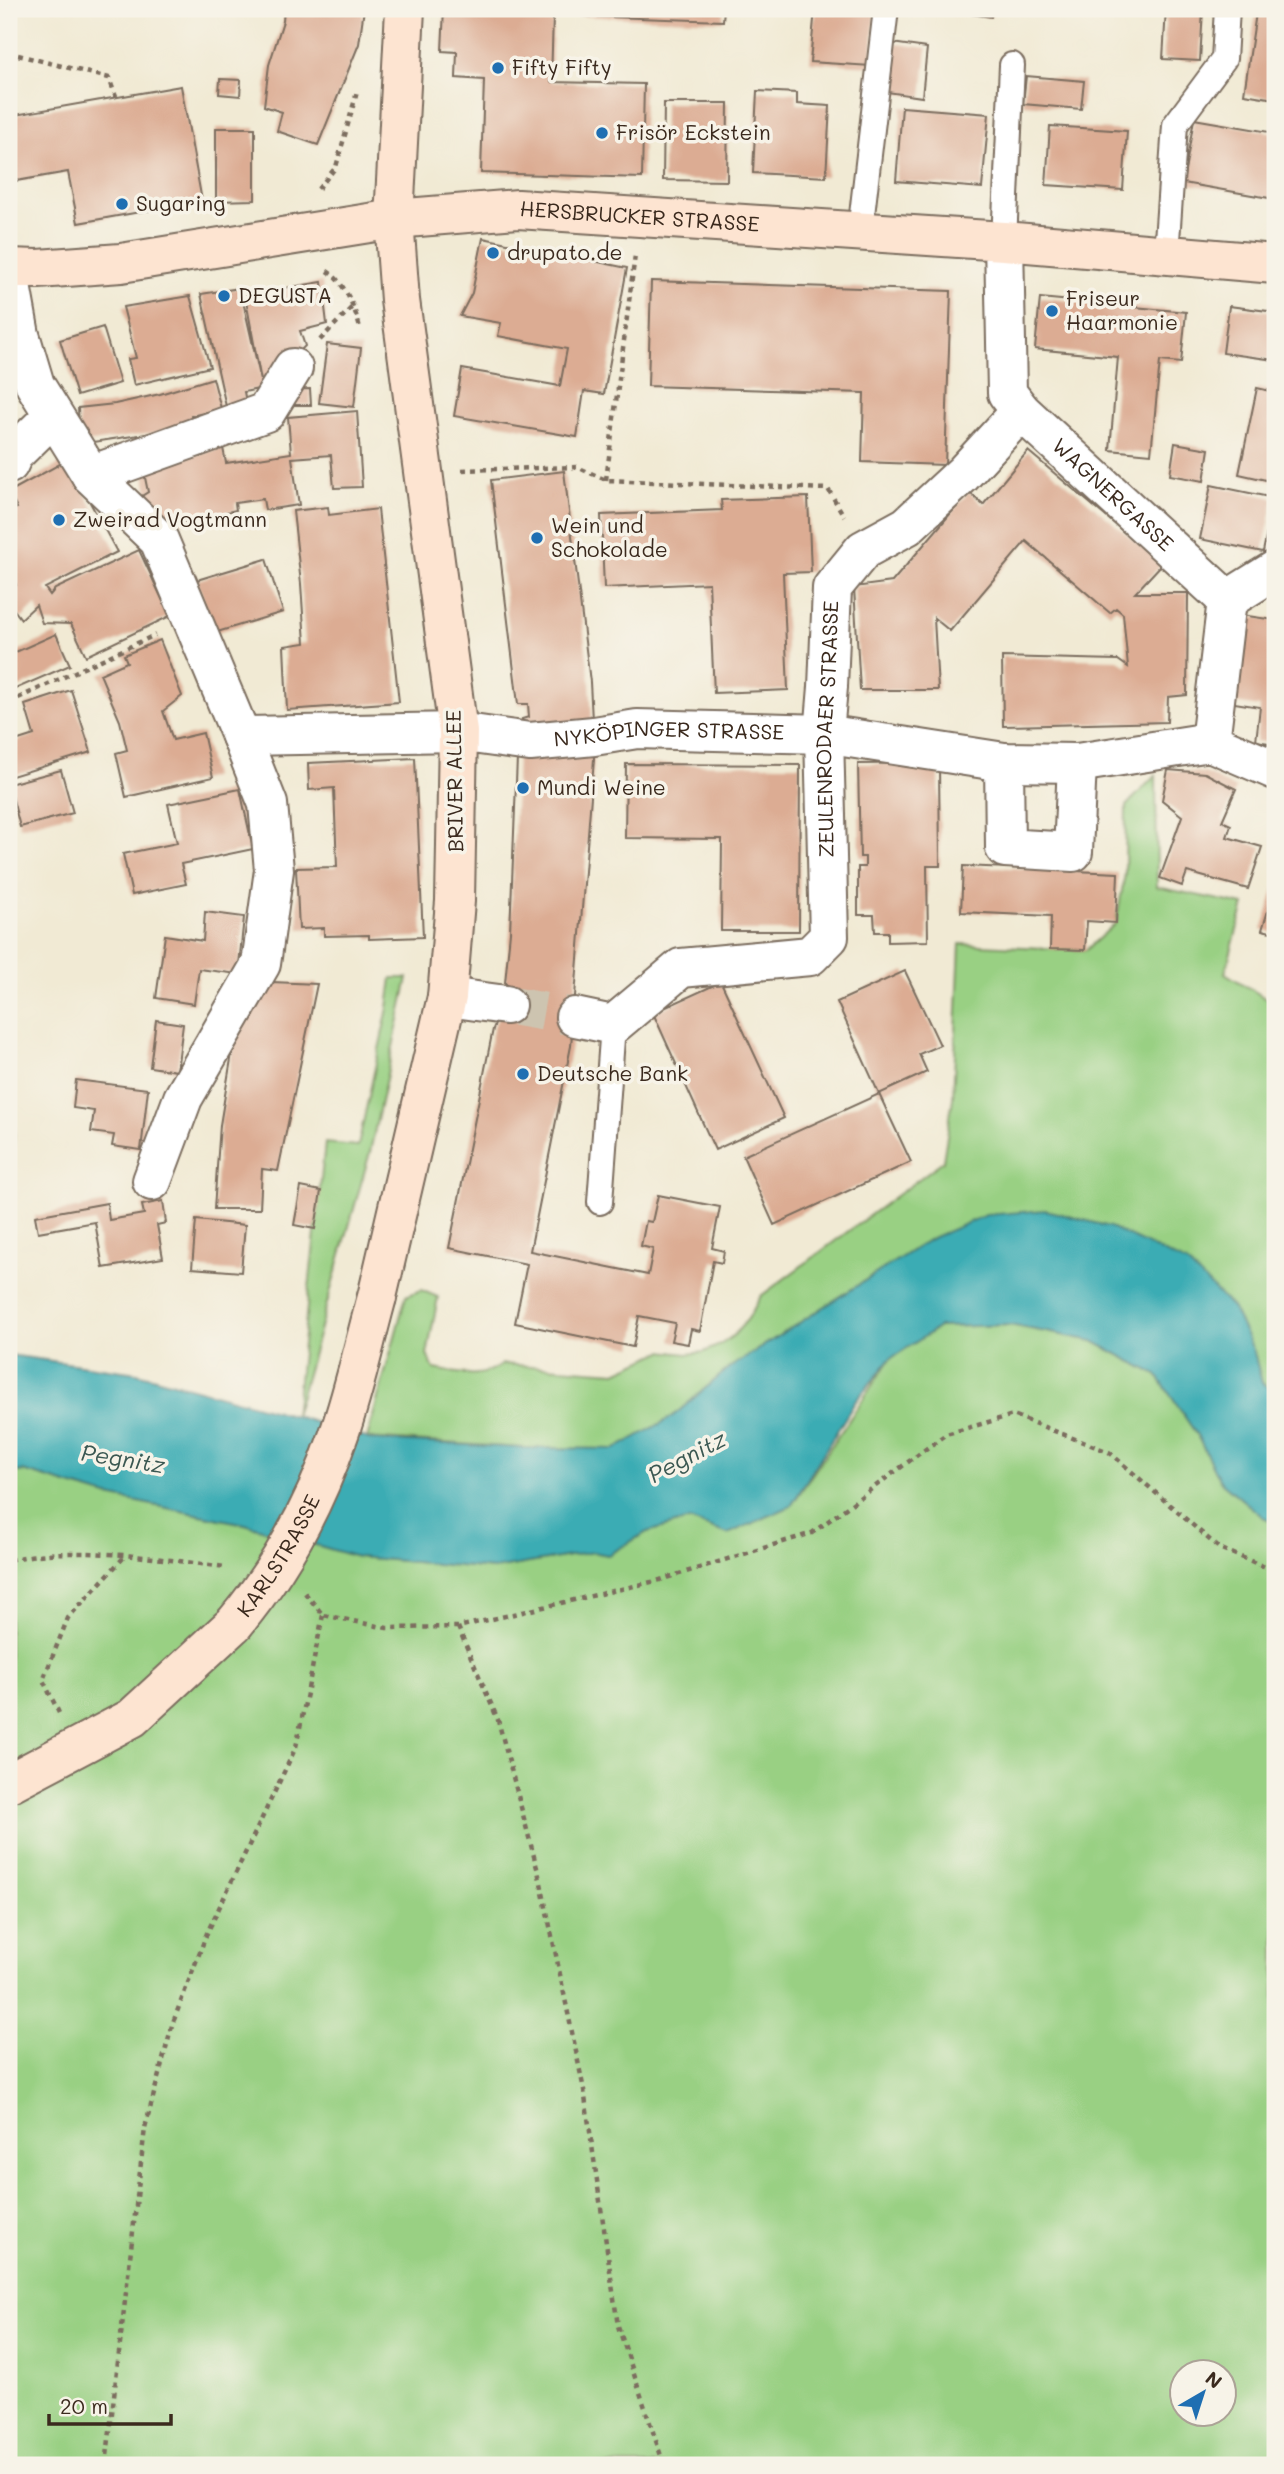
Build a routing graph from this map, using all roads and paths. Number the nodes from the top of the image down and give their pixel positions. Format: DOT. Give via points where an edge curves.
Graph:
graph roads {
  1 [pos="405,9"];
  2 [pos="886,9"];
  3 [pos="1227,9"];
  4 [pos="19,55"];
  5 [pos="1012,65"];
  6 [pos="358,88"];
  7 [pos="116,97"];
  8 [pos="315,193"];
  9 [pos="639,217"];
  10 [pos="394,219"];
  11 [pos="860,232"];
  12 [pos="1004,241"];
  13 [pos="1166,255"];
  14 [pos="1275,264"];
  15 [pos="317,267"];
  16 [pos="9,268"];
  17 [pos="9,274"];
  18 [pos="400,300"];
  19 [pos="353,304"];
  20 [pos="360,329"];
  21 [pos="14,337"];
  22 [pos="293,368"];
  23 [pos="1021,411"];
  24 [pos="53,416"];
  25 [pos="9,464"];
  26 [pos="424,472"];
  27 [pos="91,475"];
  28 [pos="606,480"];
  29 [pos="863,550"];
  30 [pos="1275,570"];
  31 [pos="1227,600"];
  32 [pos="193,617"];
  33 [pos="9,698"];
  34 [pos="458,732"];
  35 [pos="824,734"];
  36 [pos="241,736"];
  37 [pos="1210,742"];
  38 [pos="1004,762"];
  39 [pos="1077,763"];
  40 [pos="1275,770"];
  41 [pos="447,997"];
  42 [pos="506,1005"];
  43 [pos="575,1017"];
  44 [pos="613,1025"];
  45 [pos="152,1181"];
  46 [pos="600,1202"];
  47 [pos="377,1297"];
  48 [pos="126,1556"];
  49 [pos="9,1560"];
  50 [pos="230,1567"];
  51 [pos="1275,1572"];
  52 [pos="458,1627"];
  53 [pos="43,1680"];
  54 [pos="9,1783"];
  55 [pos="106,2465"];
  56 [pos="664,2465"];
  1 -- 10 [label="main road, BRIVER ALLEE"];
  2 -- 11 [label="lane"];
  3 -- 13 [label="lane" via="1224,59 1175,125"];
  4 -- 7 [label="path" via="109,78"];
  5 -- 12 [label="lane"];
  6 -- 8 [label="path" via="336,167"];
  9 -- 10 [label="main road, HERSBRUCKER STRASSE" via="518,208"];
  9 -- 11 [label="main road, HERSBRUCKER STRASSE"];
  9 -- 28 [label="path"];
  10 -- 16 [label="main road, HERSBRUCKER STRASSE" via="121,263"];
  10 -- 18 [label="main road, BRIVER ALLEE"];
  11 -- 12 [label="main road, HERSBRUCKER STRASSE"];
  12 -- 13 [label="main road, HERSBRUCKER STRASSE"];
  12 -- 23 [label="street, WAGNERGASSE" via="1007,393"];
  13 -- 14 [label="main road, HERSBRUCKER STRASSE"];
  15 -- 19 [label="path" via="332,274"];
  17 -- 21 [label="street"];
  18 -- 19 [label="path"];
  18 -- 26 [label="main road, BRIVER ALLEE"];
  19 -- 20 [label="path"];
  19 -- 22 [label="path"];
  21 -- 24 [label="street"];
  22 -- 27 [label="street" via="266,412"];
  23 -- 29 [label="street, ZEULENRODAER STRASSE" via="907,526"];
  23 -- 31 [label="street, WAGNERGASSE"];
  24 -- 25 [label="street"];
  24 -- 27 [label="street"];
  26 -- 28 [label="path" via="577,467"];
  26 -- 34 [label="main road, BRIVER ALLEE"];
  27 -- 32 [label="street" via="159,540"];
  28 -- 29 [label="path" via="828,489"];
  29 -- 35 [label="street, ZEULENRODAER STRASSE" via="832,588"];
  30 -- 31 [label="street"];
  31 -- 37 [label="street"];
  32 -- 33 [label="path" via="14,700"];
  32 -- 36 [label="street"];
  34 -- 35 [label="street, NYKÖPINGER STRASSE" via="530,742 637,729"];
  34 -- 36 [label="street, NYKÖPINGER STRASSE"];
  34 -- 41 [label="main road, BRIVER ALLEE" via="456,901"];
  35 -- 38 [label="street, NYKÖPINGER STRASSE"];
  35 -- 44 [label="street, ZEULENRODAER STRASSE" via="830,937 810,956 681,968"];
  36 -- 45 [label="street" via="268,804 274,870 261,964 183,1098"];
  37 -- 39 [label="street, NYKÖPINGER STRASSE"];
  37 -- 40 [label="street"];
  38 -- 39 [label="street, NYKÖPINGER STRASSE"];
  38 -- 39 [label="street" via="1004,848 1073,852"];
  41 -- 42 [label="street"];
  41 -- 47 [label="main road, BRIVER ALLEE"];
  43 -- 44 [label="street"];
  44 -- 46 [label="lane"];
  47 -- 54 [label="main road, KARLSTRASSE, bridge" via="338,1437 315,1495 252,1602 132,1718"];
  48 -- 49 [label="path" via="36,1553"];
  48 -- 50 [label="path"];
  48 -- 53 [label="path" via="68,1618"];
  51 -- 52 [label="path" via="1219,1548 1109,1452 1013,1415 946,1434 812,1533 660,1580"];
  52 -- 55 [label="path" via="387,1628 323,1615 296,1747 207,1933 172,2025 145,2128"];
  52 -- 56 [label="path" via="498,1720 541,1883 584,2090 618,2326"];
}
